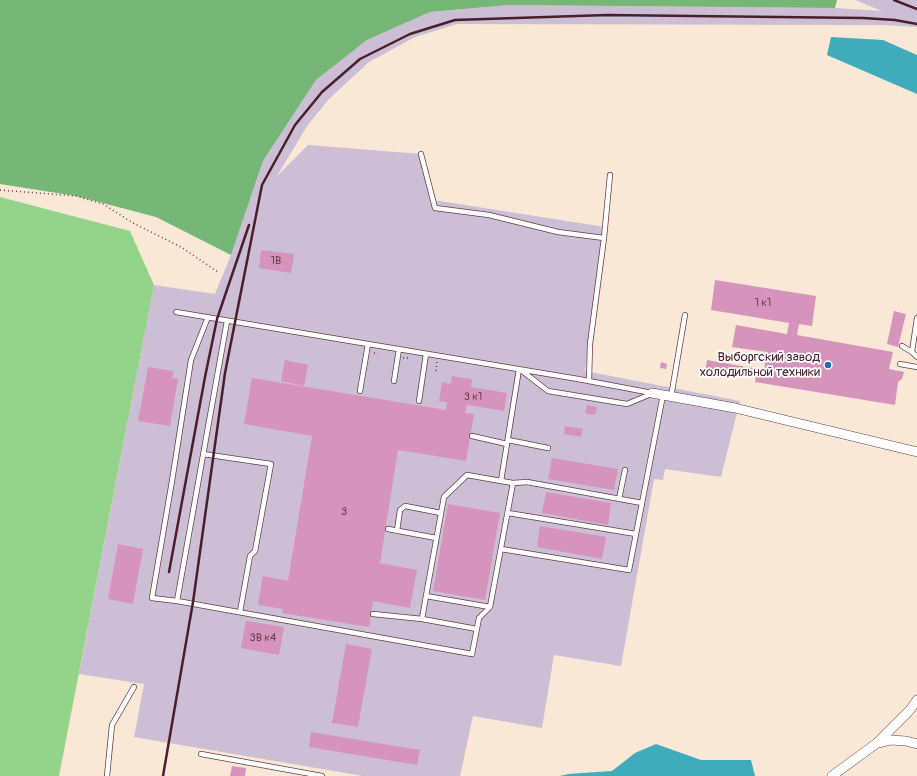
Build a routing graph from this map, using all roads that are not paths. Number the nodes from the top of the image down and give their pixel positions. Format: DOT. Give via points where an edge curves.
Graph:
graph roads {
  1 [pos="421,154"];
  2 [pos="610,175"];
  3 [pos="604,238"];
  4 [pos="176,312"];
  5 [pos="685,314"];
  6 [pos="208,318"];
  7 [pos="917,318"];
  8 [pos="227,321"];
  9 [pos="368,344"];
  10 [pos="902,346"];
  11 [pos="399,349"];
  12 [pos="912,352"];
  13 [pos="426,354"];
  14 [pos="917,357"];
  15 [pos="900,364"];
  16 [pos="917,367"];
  17 [pos="519,370"];
  18 [pos="394,380"];
  19 [pos="589,381"];
  20 [pos="360,391"];
  21 [pos="652,393"];
  22 [pos="667,396"];
  23 [pos="419,401"];
  24 [pos="472,436"];
  25 [pos="508,442"];
  26 [pos="548,448"];
  27 [pos="917,452"];
  28 [pos="203,454"];
  29 [pos="625,470"];
  30 [pos="501,481"];
  31 [pos="513,483"];
  32 [pos="619,499"];
  33 [pos="642,503"];
  34 [pos="441,512"];
  35 [pos="508,513"];
  36 [pos="388,529"];
  37 [pos="397,531"];
  38 [pos="636,534"];
  39 [pos="436,538"];
  40 [pos="501,549"];
  41 [pos="426,596"];
  42 [pos="177,601"];
  43 [pos="490,607"];
  44 [pos="240,612"];
  45 [pos="373,614"];
  46 [pos="422,619"];
  47 [pos="477,629"];
  48 [pos="134,687"];
  49 [pos="917,700"];
  50 [pos="878,743"];
  51 [pos="917,744"];
  52 [pos="201,754"];
  53 [pos="107,776"];
  54 [pos="322,776"];
  55 [pos="832,776"];
  1 -- 3 [label="lane" via="435,208 489,215 558,232"];
  2 -- 3 [label="lane"];
  3 -- 19 [label="lane" via="590,344"];
  4 -- 6 [label="lane"];
  5 -- 22 [label="lane"];
  6 -- 8 [label="lane"];
  6 -- 42 [label="lane" via="191,360 152,598"];
  7 -- 12 [label="lane"];
  8 -- 9 [label="lane"];
  8 -- 28 [label="lane"];
  9 -- 11 [label="lane"];
  9 -- 20 [label="lane"];
  10 -- 12 [label="lane"];
  11 -- 13 [label="lane"];
  11 -- 18 [label="lane"];
  12 -- 14 [label="lane"];
  13 -- 17 [label="lane"];
  13 -- 23 [label="lane"];
  15 -- 16 [label="lane"];
  17 -- 19 [label="lane"];
  17 -- 21 [label="lane" via="548,391 627,404"];
  17 -- 25 [label="lane"];
  19 -- 21 [label="lane"];
  21 -- 22 [label="street"];
  22 -- 27 [label="street" via="735,408"];
  22 -- 33 [label="lane"];
  24 -- 25 [label="lane"];
  25 -- 26 [label="lane"];
  25 -- 30 [label="lane"];
  28 -- 42 [label="lane"];
  28 -- 44 [label="lane" via="271,464 255,551 250,556"];
  29 -- 32 [label="lane"];
  30 -- 31 [label="lane"];
  30 -- 34 [label="lane" via="467,475 444,497"];
  31 -- 32 [label="lane" via="527,482"];
  31 -- 35 [label="lane"];
  32 -- 33 [label="lane"];
  33 -- 38 [label="lane"];
  34 -- 37 [label="lane" via="405,506 400,510"];
  34 -- 39 [label="lane"];
  35 -- 38 [label="lane"];
  35 -- 40 [label="lane"];
  36 -- 37 [label="lane"];
  37 -- 39 [label="lane"];
  38 -- 40 [label="lane" via="629,570"];
  39 -- 41 [label="lane"];
  40 -- 43 [label="lane"];
  41 -- 43 [label="lane"];
  41 -- 46 [label="lane"];
  42 -- 44 [label="lane"];
  43 -- 47 [label="lane" via="479,618"];
  44 -- 47 [label="lane" via="472,654"];
  45 -- 46 [label="lane"];
  46 -- 47 [label="lane"];
  48 -- 53 [label="lane" via="112,725"];
  49 -- 50 [label="street"];
  50 -- 51 [label="street" via="891,740"];
  50 -- 55 [label="street"];
  52 -- 54 [label="lane"];
}
